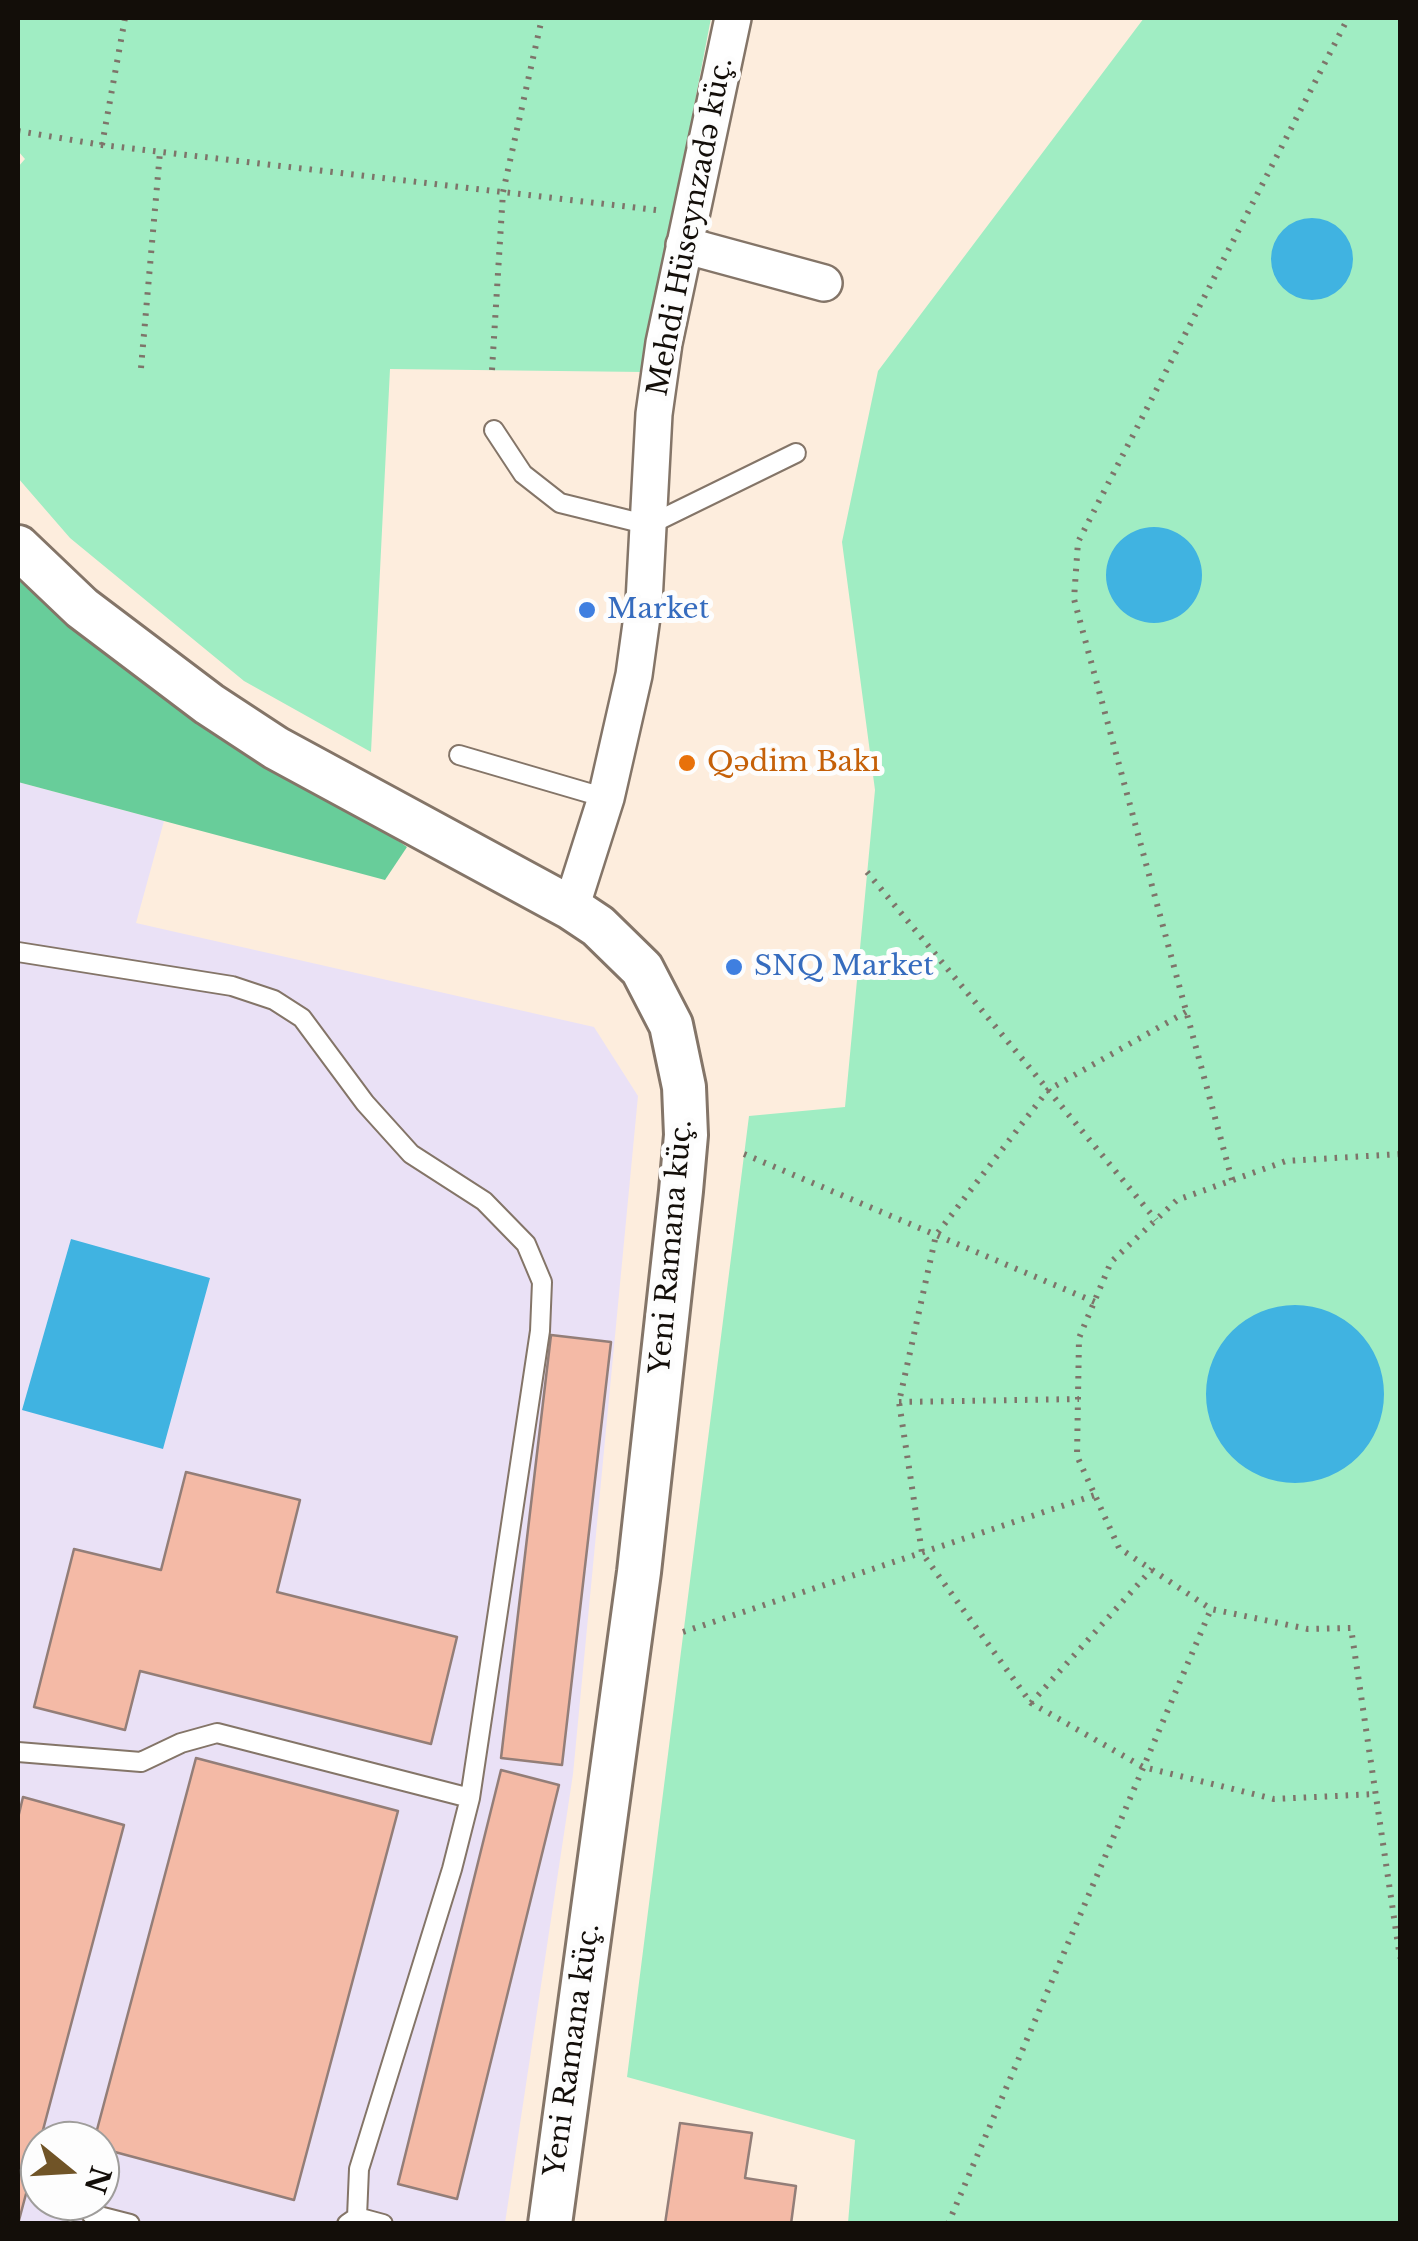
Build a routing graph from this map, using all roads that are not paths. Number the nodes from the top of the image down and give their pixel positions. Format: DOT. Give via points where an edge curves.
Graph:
graph roads {
  1 [pos="733,18"];
  2 [pos="679,228"];
  3 [pos="824,284"];
  4 [pos="494,430"];
  5 [pos="796,453"];
  6 [pos="649,525"];
  7 [pos="18,547"];
  8 [pos="459,756"];
  9 [pos="606,798"];
  10 [pos="571,908"];
  11 [pos="18,952"];
  12 [pos="18,1752"];
  13 [pos="470,1798"];
  14 [pos="352,2220"];
  15 [pos="383,2224"];
  16 [pos="550,2224"];
  1 -- 2 [label="street, Mehdi Hüseynzadə küç."];
  2 -- 3 [label="street"];
  2 -- 6 [label="street, Mehdi Hüseynzadə küç." via="654,414"];
  4 -- 6 [label="lane" via="523,474 560,503"];
  5 -- 6 [label="lane"];
  6 -- 9 [label="street, Mehdi Hüseynzadə küç." via="634,675"];
  7 -- 10 [label="street, Yeni Ramana küç." via="82,608 276,748"];
  8 -- 9 [label="lane"];
  9 -- 10 [label="street, Mehdi Hüseynzadə küç."];
  10 -- 16 [label="street, Yeni Ramana küç." via="620,946 656,994 671,1025 686,1135 638,1572"];
  11 -- 13 [label="lane" via="232,986 274,1000 302,1018 411,1154 484,1201 526,1244 542,1282 540,1331"];
  12 -- 13 [label="lane" via="141,1762 217,1733"];
  13 -- 14 [label="lane" via="359,2170"];
  14 -- 15 [label="lane"];
}
